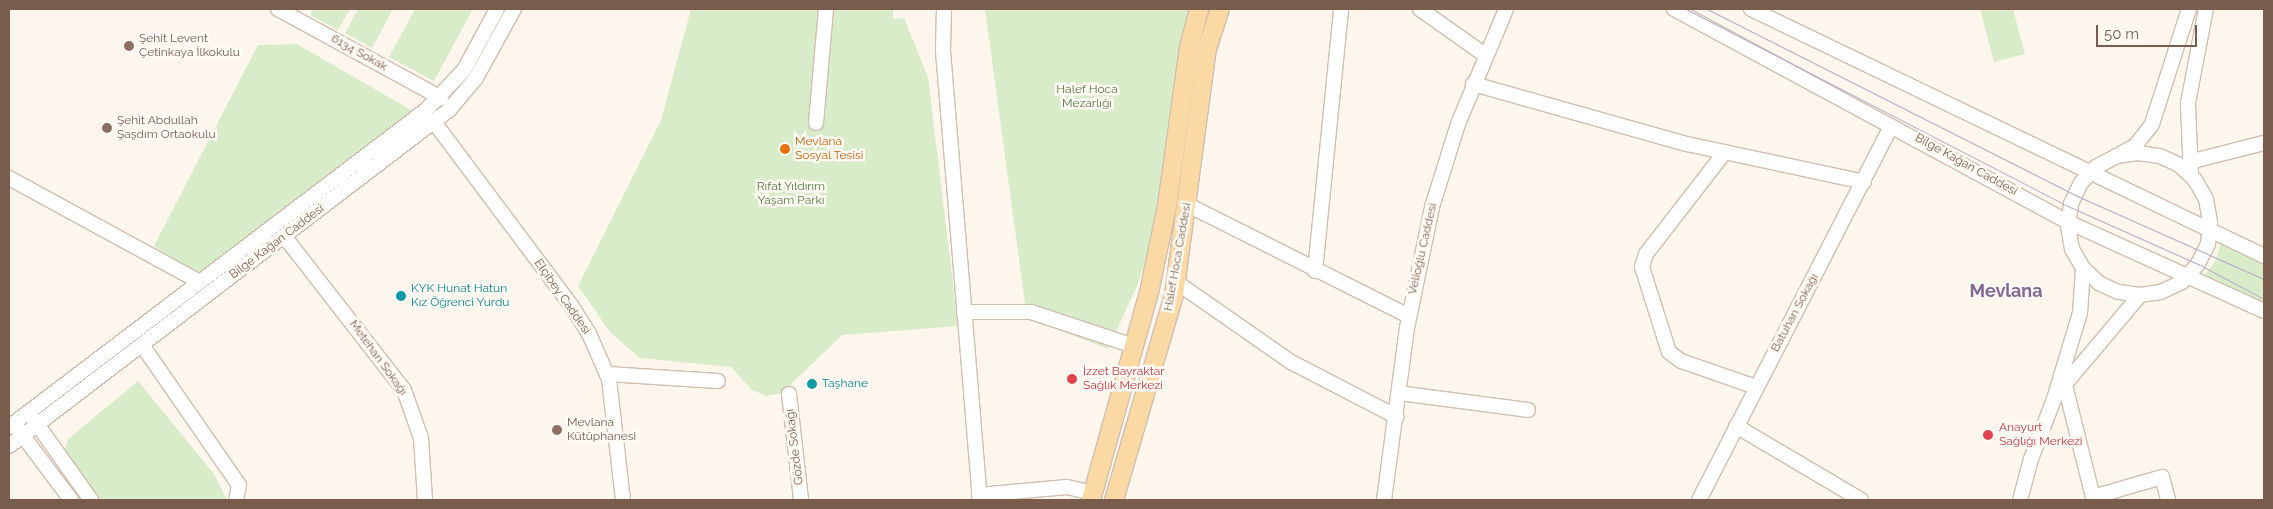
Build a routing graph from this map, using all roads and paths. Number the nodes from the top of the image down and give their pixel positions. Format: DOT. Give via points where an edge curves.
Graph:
graph roads {
  1 [pos="278,9"];
  2 [pos="497,9"];
  3 [pos="514,9"];
  4 [pos="826,9"];
  5 [pos="944,9"];
  6 [pos="1199,9"];
  7 [pos="1220,9"];
  8 [pos="1341,9"];
  9 [pos="1420,9"];
  10 [pos="1506,9"];
  11 [pos="1674,9"];
  12 [pos="1751,9"];
  13 [pos="2190,9"];
  14 [pos="2206,9"];
  15 [pos="1485,54"];
  16 [pos="1473,84"];
  17 [pos="440,98"];
  18 [pos="434,122"];
  19 [pos="816,123"];
  20 [pos="1892,127"];
  21 [pos="2264,143"];
  22 [pos="1725,152"];
  23 [pos="2117,156"];
  24 [pos="2190,169"];
  25 [pos="2090,173"];
  26 [pos="9,178"];
  27 [pos="1864,182"];
  28 [pos="1188,204"];
  29 [pos="2068,222"];
  30 [pos="2210,230"];
  31 [pos="284,236"];
  32 [pos="2264,256"];
  33 [pos="2083,268"];
  34 [pos="1315,272"];
  35 [pos="2187,276"];
  36 [pos="200,282"];
  37 [pos="1176,282"];
  38 [pos="2140,295"];
  39 [pos="2264,311"];
  40 [pos="964,312"];
  41 [pos="1409,316"];
  42 [pos="142,345"];
  43 [pos="1134,346"];
  44 [pos="607,374"];
  45 [pos="718,381"];
  46 [pos="2065,384"];
  47 [pos="1756,387"];
  48 [pos="789,394"];
  49 [pos="1399,394"];
  50 [pos="2054,399"];
  51 [pos="1528,410"];
  52 [pos="28,413"];
  53 [pos="1397,417"];
  54 [pos="37,424"];
  55 [pos="11,426"];
  56 [pos="1736,426"];
  57 [pos="23,435"];
  58 [pos="9,446"];
  59 [pos="1092,497"];
  60 [pos="980,498"];
  61 [pos="71,500"];
  62 [pos="91,500"];
  63 [pos="236,500"];
  64 [pos="425,500"];
  65 [pos="622,500"];
  66 [pos="801,500"];
  67 [pos="1114,500"];
  68 [pos="1384,500"];
  69 [pos="1699,500"];
  70 [pos="1861,500"];
  71 [pos="2020,500"];
  72 [pos="2168,500"];
  1 -- 17 [label="street, 6134 Sokak"];
  2 -- 17 [label="street, Bilge Kağan Caddesi" via="473,56"];
  3 -- 18 [label="street, Bilge Kağan Caddesi" via="468,89"];
  4 -- 19 [label="street"];
  5 -- 40 [label="street" via="943,51"];
  6 -- 43 [label="main road, Halef Hoca Caddesi" via="1189,47 1167,206"];
  7 -- 28 [label="main road, Halef Hoca Caddesi" via="1207,49"];
  8 -- 34 [label="street"];
  9 -- 15 [label="street"];
  10 -- 15 [label="street, Velioğlu Caddesi"];
  11 -- 20 [label="street, Bilge Kağan Caddesi"];
  12 -- 25 [label="street"];
  13 -- 23 [label="street" via="2152,124 2135,146"];
  14 -- 24 [label="street" via="2188,104"];
  15 -- 16 [label="street, Velioğlu Caddesi"];
  16 -- 22 [label="street"];
  16 -- 41 [label="street, Velioğlu Caddesi" via="1432,207"];
  17 -- 36 [label="street, Bilge Kağan Caddesi"];
  18 -- 31 [label="street, Bilge Kağan Caddesi"];
  18 -- 44 [label="street, Elçibey Caddesi" via="571,305 590,336"];
  20 -- 27 [label="street, Batuhan Sokağı"];
  20 -- 29 [label="street, Bilge Kağan Caddesi"];
  21 -- 24 [label="street"];
  22 -- 27 [label="street"];
  22 -- 47 [label="street" via="1646,254 1642,267 1669,352 1681,362"];
  23 -- 24 [label="street" via="2138,153 2160,156"];
  23 -- 25 [label="street"];
  24 -- 30 [label="street" via="2206,199"];
  25 -- 29 [label="street" via="2080,183 2070,204"];
  25 -- 30 [label="street"];
  26 -- 36 [label="street"];
  27 -- 47 [label="street, Batuhan Sokağı"];
  28 -- 34 [label="street"];
  28 -- 37 [label="main road, Halef Hoca Caddesi"];
  29 -- 33 [label="street" via="2072,249"];
  29 -- 35 [label="street, Bilge Kağan Caddesi"];
  30 -- 32 [label="street"];
  30 -- 35 [label="street" via="2202,257"];
  31 -- 42 [label="street, Bilge Kağan Caddesi"];
  31 -- 64 [label="street, Metehan Sokağı" via="404,390 421,438"];
  33 -- 38 [label="street" via="2098,283 2118,292"];
  33 -- 50 [label="street" via="2080,313"];
  34 -- 41 [label="street"];
  35 -- 38 [label="street" via="2161,292"];
  35 -- 39 [label="street, Bilge Kağan Caddesi"];
  36 -- 52 [label="street, Bilge Kağan Caddesi"];
  37 -- 53 [label="street" via="1291,362"];
  37 -- 67 [label="main road, Halef Hoca Caddesi"];
  38 -- 46 [label="street"];
  40 -- 43 [label="street" via="1031,312"];
  40 -- 60 [label="street"];
  41 -- 49 [label="street, Velioğlu Caddesi"];
  42 -- 54 [label="street, Bilge Kağan Caddesi"];
  42 -- 63 [label="street" via="239,486"];
  43 -- 59 [label="main road, Halef Hoca Caddesi"];
  44 -- 45 [label="street"];
  44 -- 65 [label="street, Elçibey Caddesi"];
  46 -- 50 [label="street"];
  46 -- 72 [label="street" via="2093,497 2162,477"];
  47 -- 56 [label="street, Batuhan Sokağı"];
  48 -- 66 [label="street, Gözde Sokağı"];
  49 -- 51 [label="street"];
  49 -- 53 [label="street, Velioğlu Caddesi"];
  50 -- 71 [label="street" via="2034,450"];
  52 -- 54 [label="street"];
  52 -- 55 [label="street, Bilge Kağan Caddesi"];
  53 -- 68 [label="street, Velioğlu Caddesi"];
  54 -- 57 [label="street, Bilge Kağan Caddesi"];
  54 -- 62 [label="street"];
  55 -- 57 [label="street"];
  56 -- 69 [label="street, Batuhan Sokağı"];
  56 -- 70 [label="street"];
  57 -- 58 [label="street, Bilge Kağan Caddesi"];
  57 -- 61 [label="street"];
  59 -- 60 [label="street" via="1066,487"];
}
